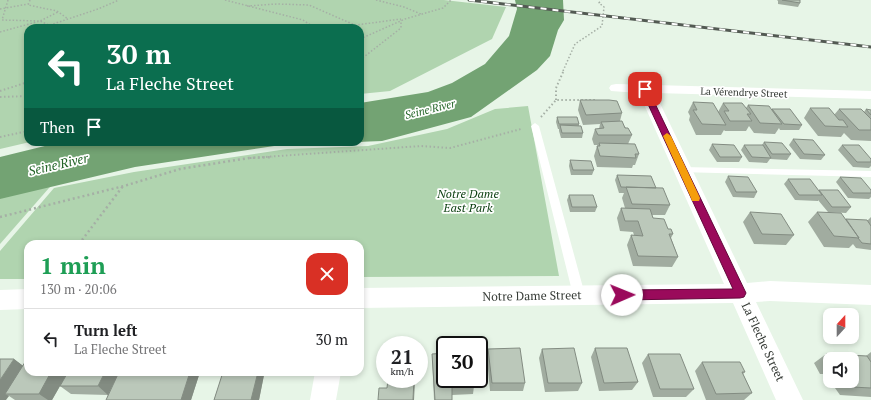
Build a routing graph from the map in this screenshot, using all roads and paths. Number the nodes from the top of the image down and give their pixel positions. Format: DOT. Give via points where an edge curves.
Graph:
graph roads {
  1 [pos="8,0"];
  2 [pos="30,0"];
  3 [pos="119,0"];
  4 [pos="225,0"];
  5 [pos="376,0"];
  6 [pos="451,0"];
  7 [pos="600,0"];
  8 [pos="28,4"];
  9 [pos="247,6"];
  10 [pos="6,8"];
  11 [pos="0,9"];
  12 [pos="58,12"];
  13 [pos="421,14"];
  14 [pos="68,19"];
  15 [pos="404,19"];
  16 [pos="401,20"];
  17 [pos="40,21"];
  18 [pos="29,24"];
  19 [pos="46,24"];
  20 [pos="55,24"];
  21 [pos="309,24"];
  22 [pos="353,24"];
  23 [pos="24,25"];
  24 [pos="364,25"];
  25 [pos="0,32"];
  26 [pos="364,37"];
  27 [pos="364,57"];
  28 [pos="24,83"];
  29 [pos="616,88"];
  30 [pos="645,89"];
  31 [pos="0,91"];
  32 [pos="24,96"];
  33 [pos="871,96"];
  34 [pos="0,97"];
  35 [pos="556,100"];
  36 [pos="601,100"];
  37 [pos="535,126"];
  38 [pos="24,132"];
  39 [pos="0,137"];
  40 [pos="682,170"];
  41 [pos="871,174"];
  42 [pos="124,186"];
  43 [pos="0,217"];
  44 [pos="82,240"];
  45 [pos="740,293"];
  46 [pos="871,295"];
  47 [pos="579,296"];
  48 [pos="364,298"];
  49 [pos="24,299"];
  50 [pos="0,300"];
  51 [pos="327,376"];
  52 [pos="323,400"];
  53 [pos="790,400"];
  1 -- 10 [label="path"];
  2 -- 8 [label="path"];
  3 -- 14 [label="path"];
  4 -- 9 [label="path"];
  5 -- 13 [label="path"];
  6 -- 13 [label="path" via="443,8"];
  7 -- 35 [label="path" via="604,7 602,26 575,44 556,88"];
  8 -- 10 [label="path"];
  8 -- 12 [label="path"];
  9 -- 21 [label="path" via="303,20"];
  9 -- 22 [label="path" via="309,5"];
  10 -- 11 [label="path"];
  10 -- 17 [label="path" via="2,20"];
  12 -- 14 [label="path"];
  12 -- 17 [label="path"];
  13 -- 15 [label="path"];
  14 -- 20 [label="path"];
  15 -- 16 [label="path"];
  15 -- 24 [label="path"];
  16 -- 26 [label="path"];
  16 -- 27 [label="path" via="401,28"];
  17 -- 18 [label="path"];
  17 -- 19 [label="path"];
  23 -- 25 [label="path"];
  28 -- 31 [label="path"];
  29 -- 30 [label="street, La Vérendrye Street"];
  30 -- 33 [label="street, La Vérendrye Street"];
  30 -- 40 [label="street, La Fleche Street"];
  32 -- 34 [label="path"];
  35 -- 36 [label="path"];
  35 -- 37 [label="path"];
  37 -- 42 [label="path" via="450,148 421,146 249,158 180,169"];
  37 -- 47 [label="lane"];
  38 -- 39 [label="path"];
  40 -- 41 [label="lane"];
  40 -- 45 [label="street, La Fleche Street"];
  42 -- 43 [label="path"];
  42 -- 44 [label="path"];
  45 -- 46 [label="street, Notre Dame Street" via="770,291"];
  45 -- 47 [label="street, Notre Dame Street"];
  45 -- 53 [label="street, La Fleche Street"];
  47 -- 48 [label="street, Notre Dame Street"];
  49 -- 50 [label="street"];
  51 -- 52 [label="street"];
}
